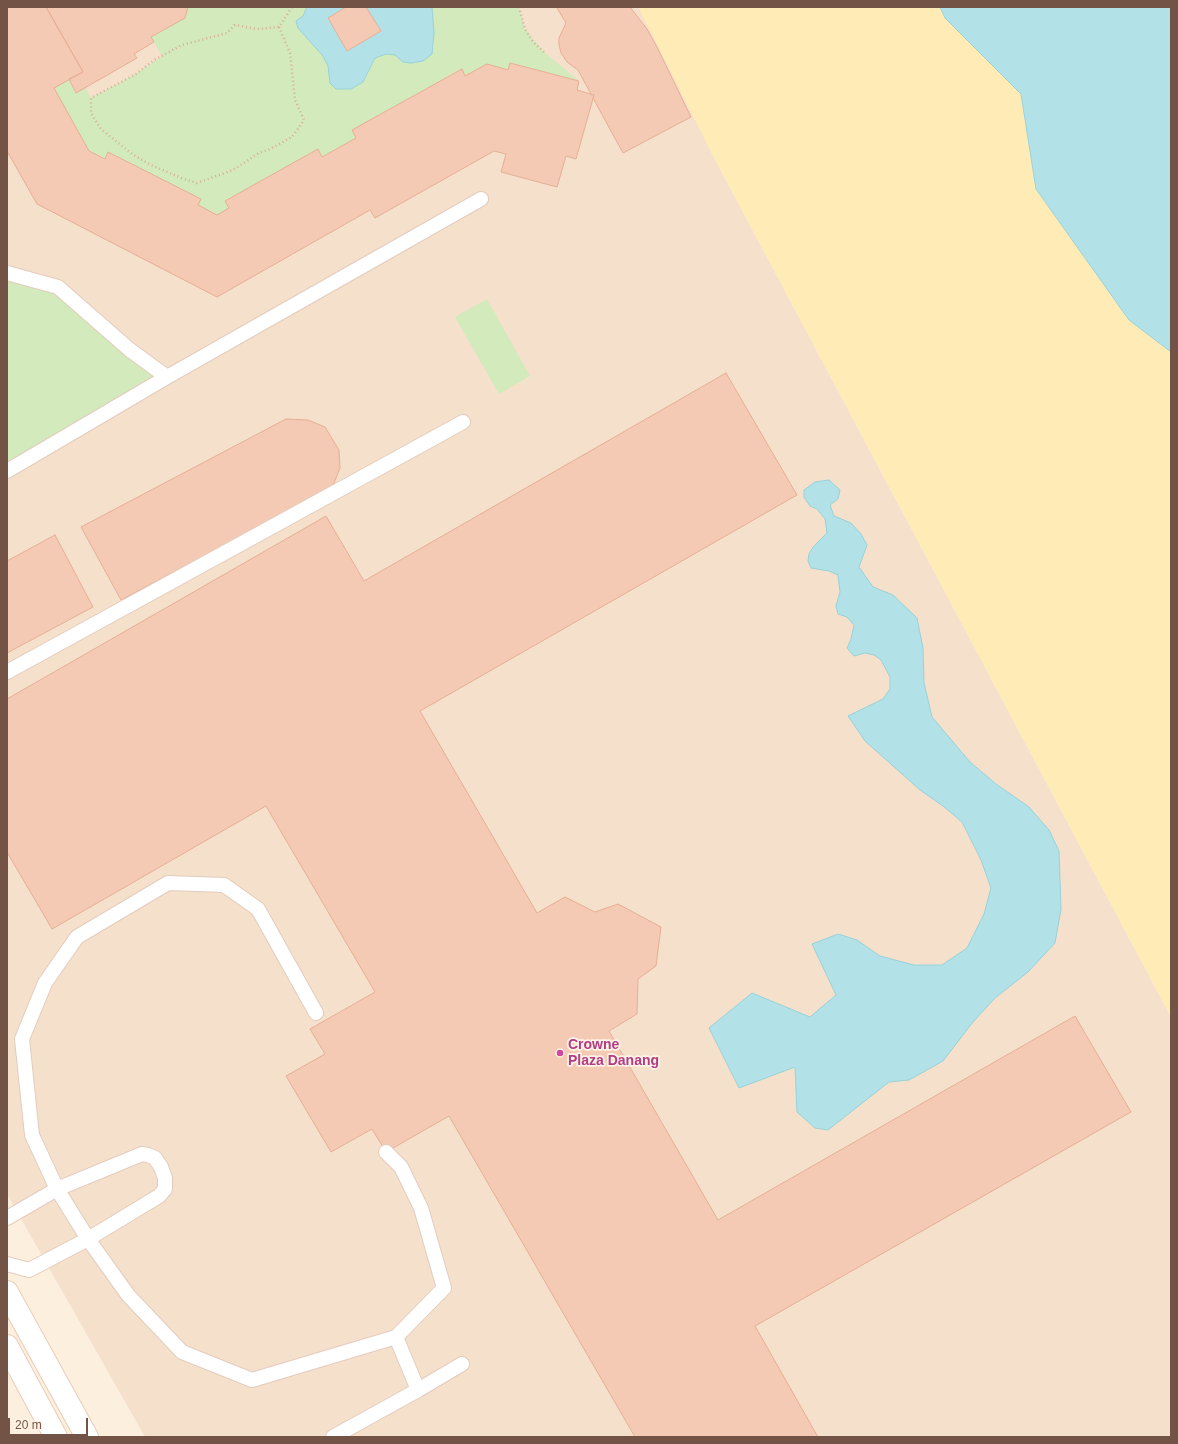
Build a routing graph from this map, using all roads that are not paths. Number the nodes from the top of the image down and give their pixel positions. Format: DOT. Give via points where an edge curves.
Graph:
graph roads {
  1 [pos="481,199"];
  2 [pos="7,273"];
  3 [pos="167,377"];
  4 [pos="463,422"];
  5 [pos="7,471"];
  6 [pos="7,672"];
  7 [pos="316,1013"];
  8 [pos="386,1152"];
  9 [pos="57,1189"];
  10 [pos="7,1218"];
  11 [pos="88,1239"];
  12 [pos="7,1264"];
  13 [pos="7,1292"];
  14 [pos="396,1337"];
  15 [pos="7,1346"];
  16 [pos="462,1364"];
  17 [pos="418,1390"];
  18 [pos="56,1437"];
  19 [pos="87,1437"];
  20 [pos="332,1437"];
  1 -- 3 [label="lane"];
  2 -- 3 [label="lane" via="58,287 130,350"];
  3 -- 5 [label="lane"];
  4 -- 6 [label="lane"];
  7 -- 9 [label="lane" via="258,909 224,885 168,883 77,937 45,983 22,1039 32,1135"];
  8 -- 14 [label="lane" via="401,1167 421,1208 444,1288"];
  9 -- 10 [label="lane"];
  9 -- 11 [label="lane"];
  9 -- 11 [label="lane" via="142,1154 155,1158 161,1167 165,1189 159,1196"];
  11 -- 12 [label="lane" via="29,1270"];
  11 -- 14 [label="lane" via="128,1295 182,1352 252,1380"];
  13 -- 19 [label="main road"];
  14 -- 17 [label="lane"];
  15 -- 18 [label="main road"];
  16 -- 17 [label="lane"];
  17 -- 20 [label="lane"];
}
